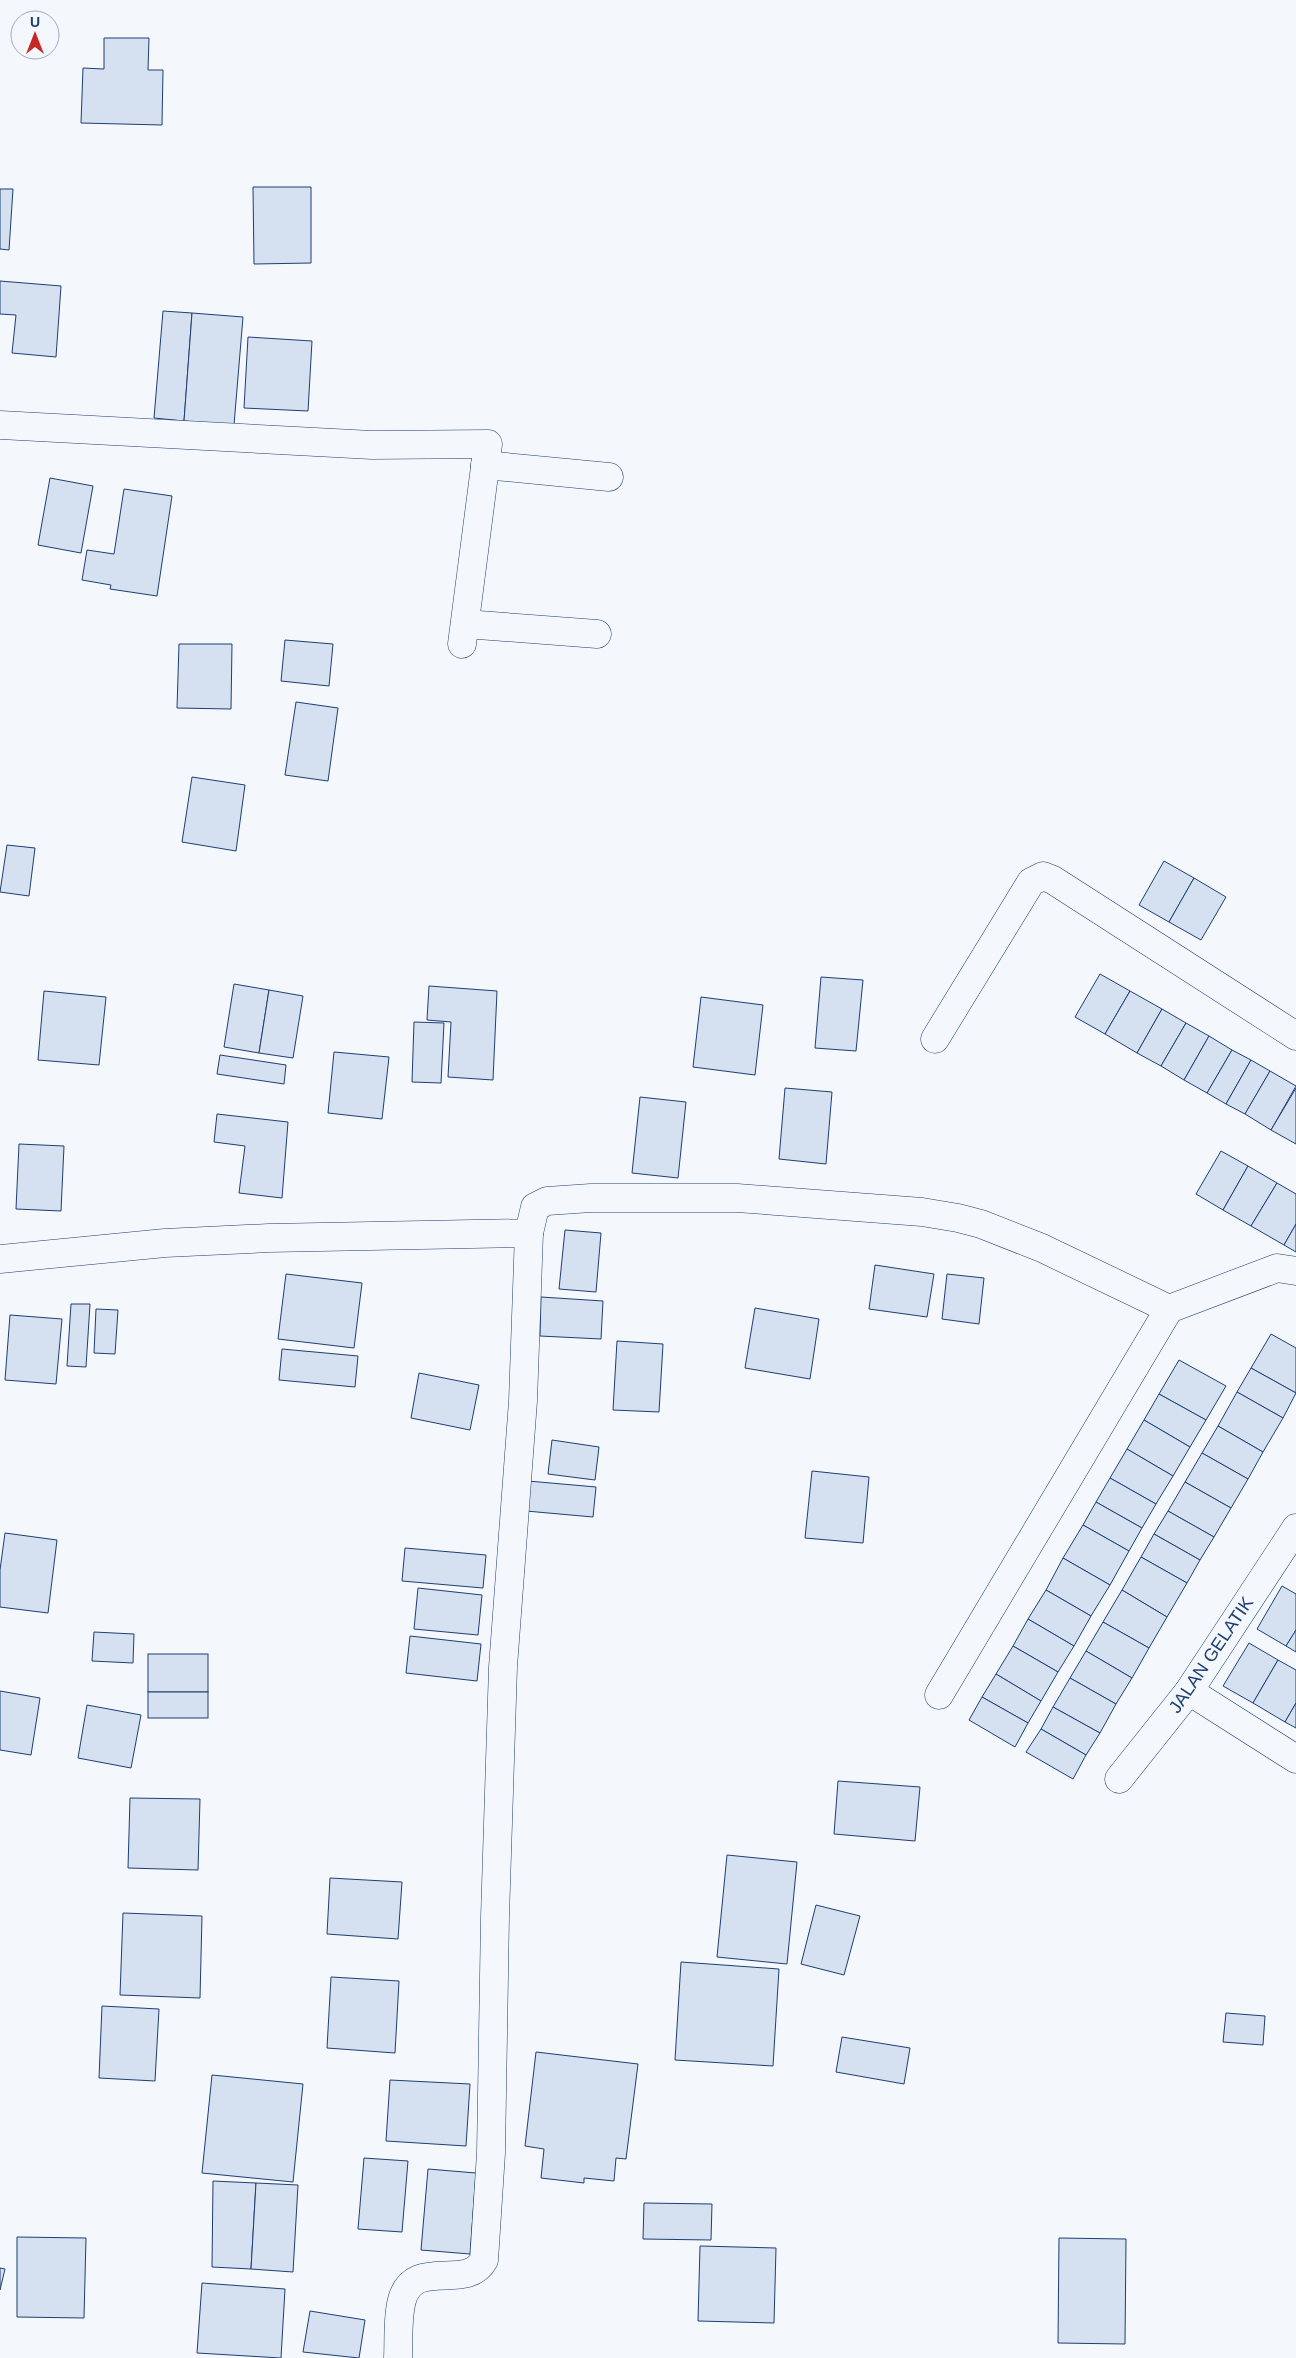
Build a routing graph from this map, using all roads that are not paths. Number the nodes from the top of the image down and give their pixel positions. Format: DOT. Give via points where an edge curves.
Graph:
graph roads {
  1 [pos="0,425"];
  2 [pos="485,465"];
  3 [pos="609,476"];
  4 [pos="597,634"];
  5 [pos="1296,1036"];
  6 [pos="935,1039"];
  7 [pos="529,1232"];
  8 [pos="0,1260"];
  9 [pos="1296,1272"];
  10 [pos="1169,1309"];
  11 [pos="1296,1528"];
  12 [pos="1189,1691"];
  13 [pos="939,1695"];
  14 [pos="1296,1759"];
  15 [pos="1119,1779"];
  16 [pos="398,2358"];
  1 -- 2 [label="street" via="372,444 488,444"];
  2 -- 3 [label="street"];
  2 -- 4 [label="street" via="464,634"];
  5 -- 6 [label="street" via="1043,876 1031,882"];
  7 -- 8 [label="street" via="165,1243"];
  7 -- 10 [label="street" via="532,1213 539,1203 591,1198 738,1198 922,1212 998,1230"];
  7 -- 16 [label="street" via="523,1401 503,1667 491,2154 484,2260 481,2267 468,2273 420,2277 412,2283 402,2301"];
  9 -- 10 [label="street" via="1277,1268"];
  10 -- 13 [label="street"];
  11 -- 12 [label="street, JALAN GELATIK"];
  12 -- 14 [label="street"];
  12 -- 15 [label="street, JALAN GELATIK"];
}
